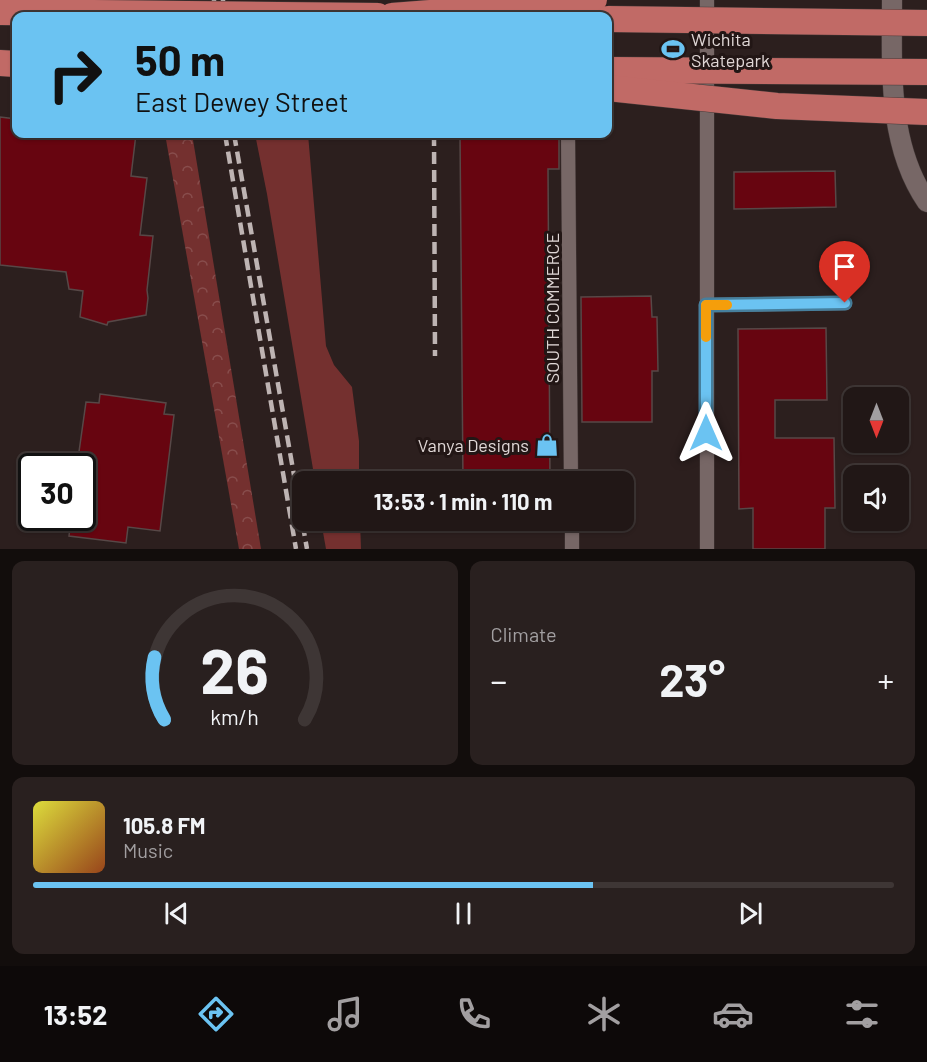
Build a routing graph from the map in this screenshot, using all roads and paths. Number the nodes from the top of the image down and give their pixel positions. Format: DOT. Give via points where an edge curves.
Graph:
graph roads {
  1 [pos="594,0"];
  2 [pos="707,0"];
  3 [pos="892,0"];
  4 [pos="442,12"];
  5 [pos="612,19"];
  6 [pos="927,23"];
  7 [pos="612,70"];
  8 [pos="927,72"];
  9 [pos="612,88"];
  10 [pos="927,112"];
  11 [pos="568,138"];
  12 [pos="927,202"];
  13 [pos="845,303"];
  14 [pos="706,305"];
  15 [pos="571,471"];
  16 [pos="572,531"];
  17 [pos="572,549"];
  18 [pos="706,549"];
  1 -- 4 [label="highway, bridge"];
  2 -- 14 [label="street"];
  3 -- 12 [label="street" via="901,150"];
  5 -- 6 [label="highway, bridge"];
  7 -- 8 [label="highway, bridge"];
  9 -- 10 [label="highway, bridge" via="777,106"];
  11 -- 15 [label="street, SOUTH COMMERCE"];
  13 -- 14 [label="street"];
  14 -- 18 [label="street"];
  16 -- 17 [label="street"];
}
